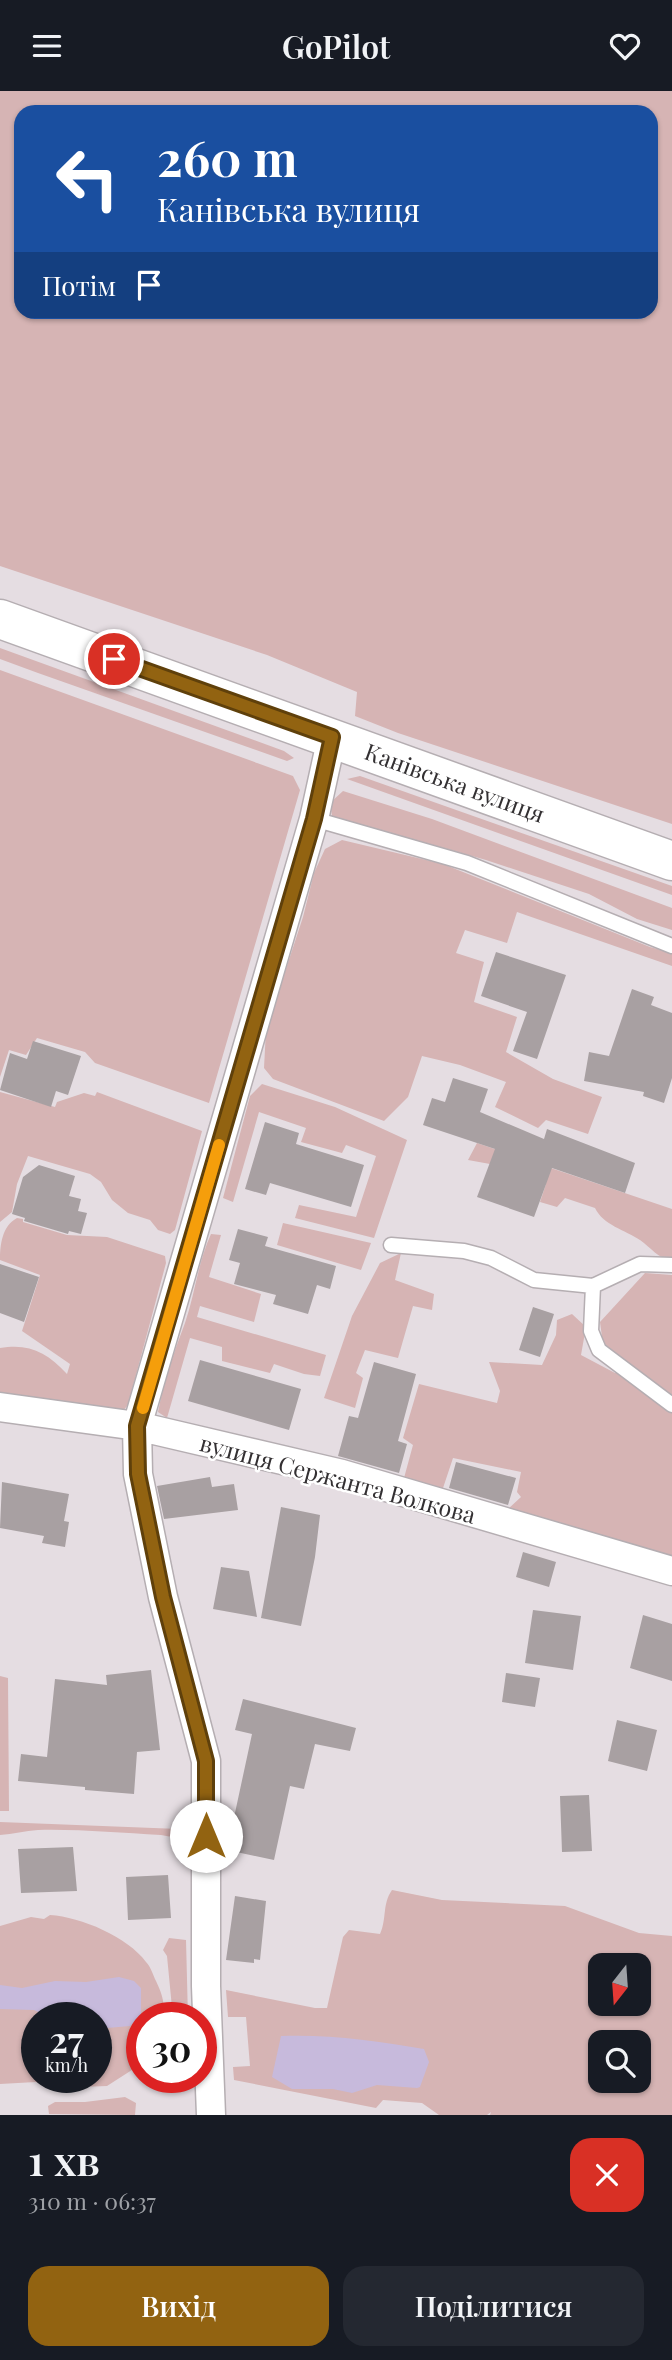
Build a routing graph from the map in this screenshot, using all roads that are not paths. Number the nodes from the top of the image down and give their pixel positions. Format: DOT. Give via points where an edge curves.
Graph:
graph roads {
  1 [pos="0,619"];
  2 [pos="332,737"];
  3 [pos="314,819"];
  4 [pos="672,861"];
  5 [pos="672,946"];
  6 [pos="391,1245"];
  7 [pos="672,1265"];
  8 [pos="593,1286"];
  9 [pos="672,1405"];
  10 [pos="0,1407"];
  11 [pos="137,1426"];
  12 [pos="672,1571"];
  13 [pos="211,2115"];
  1 -- 2 [label="main road, Канівська вулиця"];
  2 -- 3 [label="street"];
  2 -- 4 [label="main road, Канівська вулиця"];
  3 -- 5 [label="lane" via="467,863"];
  3 -- 11 [label="street"];
  6 -- 8 [label="lane" via="464,1251 491,1258 534,1280"];
  7 -- 8 [label="lane" via="640,1264"];
  8 -- 9 [label="lane" via="591,1331 599,1350"];
  10 -- 11 [label="street, вулиця Сержанта Волкова"];
  11 -- 12 [label="street, вулиця Сержанта Волкова" via="342,1474"];
  11 -- 13 [label="street" via="138,1474 163,1597 206,1761 205,1986"];
}
